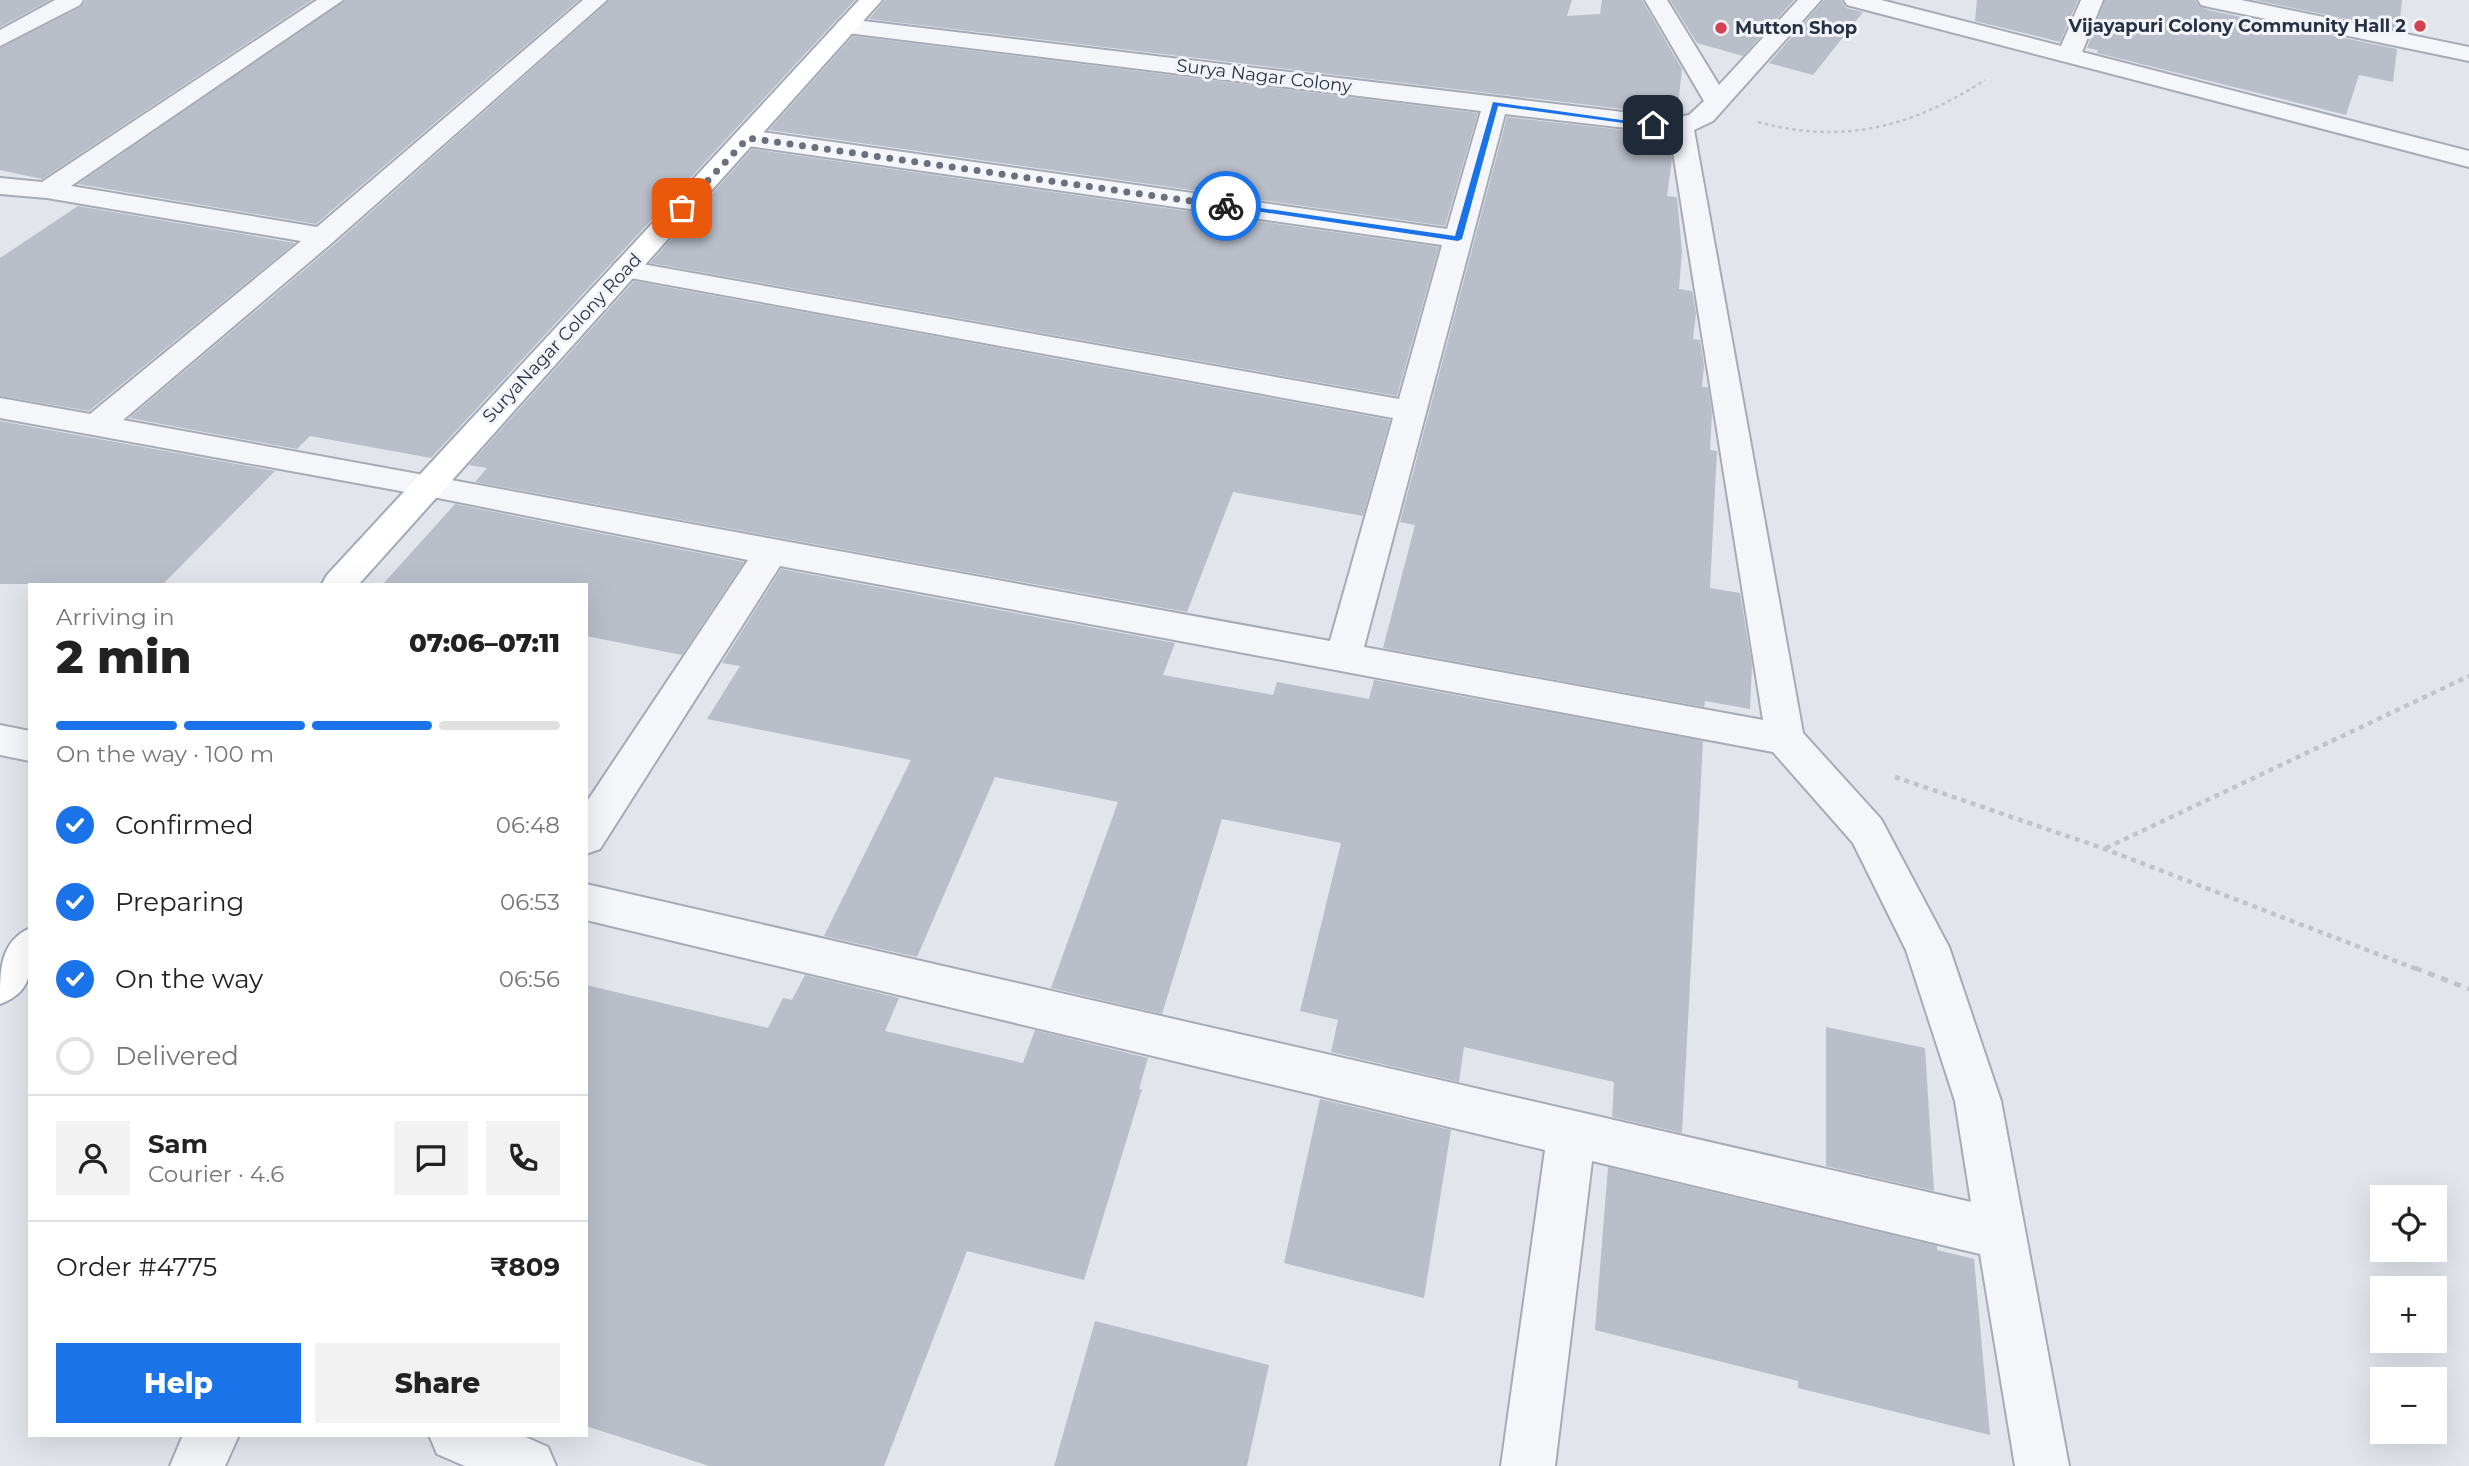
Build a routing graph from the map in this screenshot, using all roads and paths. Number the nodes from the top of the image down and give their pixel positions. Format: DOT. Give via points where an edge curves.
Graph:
graph roads {
  1 [pos="72,0"];
  2 [pos="332,0"];
  3 [pos="596,0"];
  4 [pos="871,0"];
  5 [pos="1656,0"];
  6 [pos="1810,0"];
  7 [pos="1856,0"];
  8 [pos="2092,0"];
  9 [pos="2209,0"];
  10 [pos="2344,0"];
  11 [pos="848,26"];
  12 [pos="2339,27"];
  13 [pos="0,39"];
  14 [pos="2032,46"];
  15 [pos="2469,54"];
  16 [pos="2070,56"];
  17 [pos="1717,102"];
  18 [pos="1495,104"];
  19 [pos="1681,126"];
  20 [pos="748,138"];
  21 [pos="2469,159"];
  22 [pos="0,186"];
  23 [pos="47,190"];
  24 [pos="323,236"];
  25 [pos="1458,239"];
  26 [pos="625,269"];
  27 [pos="0,408"];
  28 [pos="1411,411"];
  29 [pos="94,427"];
  30 [pos="428,485"];
  31 [pos="771,552"];
  32 [pos="340,583"];
  33 [pos="1343,659"];
  34 [pos="2469,677"];
  35 [pos="0,740"];
  36 [pos="1785,740"];
  37 [pos="28,746"];
  38 [pos="1887,774"];
  39 [pos="588,834"];
  40 [pos="2105,849"];
  41 [pos="588,902"];
  42 [pos="28,949"];
  43 [pos="0,984"];
  44 [pos="2469,989"];
  45 [pos="1572,1135"];
  46 [pos="2001,1234"];
  47 [pos="211,1437"];
  48 [pos="461,1437"];
  49 [pos="197,1466"];
  50 [pos="529,1466"];
  51 [pos="1528,1466"];
  52 [pos="2042,1466"];
  1 -- 13 [label="street"];
  2 -- 23 [label="street"];
  3 -- 24 [label="street"];
  4 -- 11 [label="main road, SuryaNagar Colony Road"];
  5 -- 17 [label="street"];
  6 -- 17 [label="street"];
  7 -- 14 [label="street"];
  8 -- 16 [label="street"];
  9 -- 12 [label="street"];
  10 -- 12 [label="street"];
  11 -- 18 [label="street, Surya Nagar Colony"];
  11 -- 20 [label="main road, SuryaNagar Colony Road"];
  12 -- 15 [label="street"];
  14 -- 16 [label="street"];
  14 -- 17 [label="path" via="1975,87 1910,120 1856,132 1786,131"];
  16 -- 21 [label="street"];
  17 -- 19 [label="street" via="1695,123"];
  18 -- 19 [label="street, Surya Nagar Colony"];
  18 -- 25 [label="street"];
  19 -- 36 [label="street"];
  20 -- 25 [label="street"];
  20 -- 26 [label="main road, SuryaNagar Colony Road"];
  22 -- 23 [label="street"];
  23 -- 24 [label="street"];
  24 -- 29 [label="street"];
  25 -- 28 [label="street"];
  26 -- 28 [label="street"];
  26 -- 30 [label="main road, SuryaNagar Colony Road"];
  27 -- 29 [label="street"];
  28 -- 33 [label="street"];
  29 -- 30 [label="street"];
  30 -- 31 [label="street"];
  30 -- 32 [label="main road, SuryaNagar Colony Road"];
  31 -- 33 [label="street"];
  31 -- 39 [label="street"];
  33 -- 36 [label="street"];
  34 -- 40 [label="path"];
  35 -- 37 [label="street"];
  36 -- 46 [label="street" via="1867,831 1927,947 1978,1101"];
  38 -- 40 [label="path"];
  40 -- 44 [label="path"];
  41 -- 45 [label="street"];
  42 -- 43 [label="main road"];
  45 -- 46 [label="street"];
  45 -- 51 [label="street"];
  46 -- 52 [label="street"];
  47 -- 49 [label="street"];
  48 -- 50 [label="street"];
}
